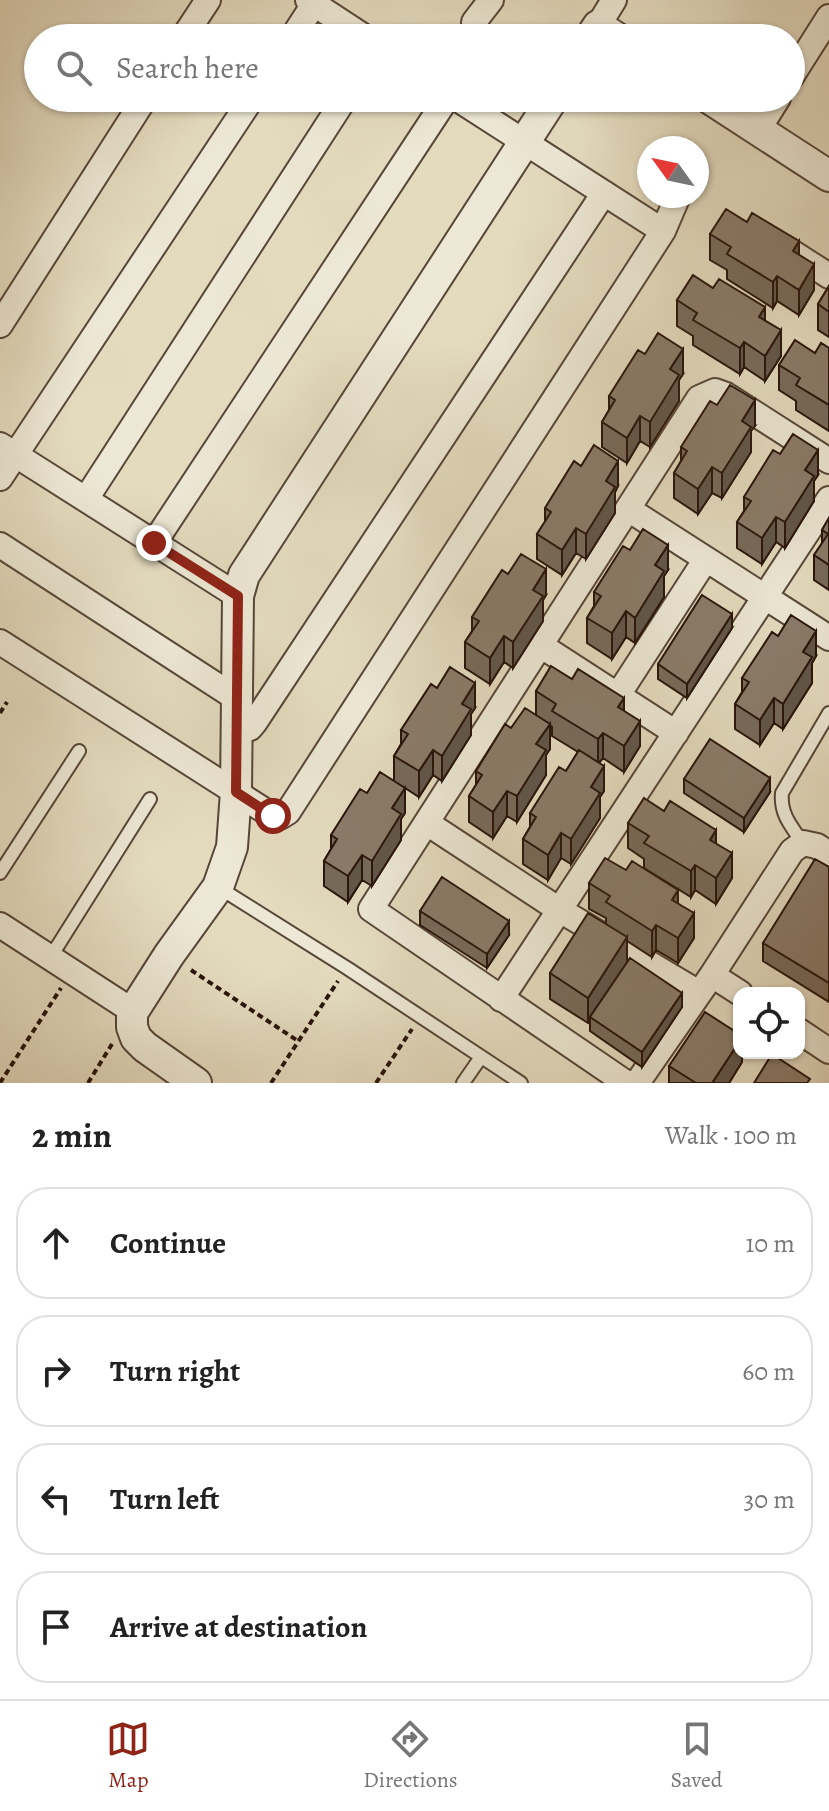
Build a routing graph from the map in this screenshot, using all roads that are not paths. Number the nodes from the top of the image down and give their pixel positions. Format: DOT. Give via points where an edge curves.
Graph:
graph roads {
  1 [pos="208,0"];
  2 [pos="491,0"];
  3 [pos="614,0"];
  4 [pos="311,2"];
  5 [pos="829,17"];
  6 [pos="474,22"];
  7 [pos="192,24"];
  8 [pos="299,24"];
  9 [pos="345,24"];
  10 [pos="605,24"];
  11 [pos="805,55"];
  12 [pos="136,112"];
  13 [pos="242,112"];
  14 [pos="336,112"];
  15 [pos="438,112"];
  16 [pos="477,112"];
  17 [pos="544,112"];
  18 [pos="730,112"];
  19 [pos="769,112"];
  20 [pos="758,130"];
  21 [pos="524,143"];
  22 [pos="829,176"];
  23 [pos="604,193"];
  24 [pos="673,208"];
  25 [pos="663,231"];
  26 [pos="769,238"];
  27 [pos="829,276"];
  28 [pos="0,325"];
  29 [pos="8,450"];
  30 [pos="829,461"];
  31 [pos="0,478"];
  32 [pos="86,499"];
  33 [pos="829,499"];
  34 [pos="628,509"];
  35 [pos="154,543"];
  36 [pos="0,545"];
  37 [pos="706,559"];
  38 [pos="238,596"];
  39 [pos="763,597"];
  40 [pos="829,638"];
  41 [pos="0,642"];
  42 [pos="540,645"];
  43 [pos="618,695"];
  44 [pos="236,698"];
  45 [pos="829,713"];
  46 [pos="236,733"];
  47 [pos="676,733"];
  48 [pos="79,751"];
  49 [pos="236,792"];
  50 [pos="150,799"];
  51 [pos="427,823"];
  52 [pos="803,843"];
  53 [pos="829,854"];
  54 [pos="0,873"];
  55 [pos="218,887"];
  56 [pos="558,909"];
  57 [pos="0,925"];
  58 [pos="50,958"];
  59 [pos="706,984"];
  60 [pos="733,991"];
  61 [pos="501,999"];
  62 [pos="132,1013"];
  63 [pos="805,1035"];
  64 [pos="829,1051"];
  65 [pos="481,1057"];
  66 [pos="196,1083"];
  67 [pos="463,1083"];
  68 [pos="521,1083"];
  69 [pos="626,1083"];
  70 [pos="637,1083"];
  1 -- 7 [label="street"];
  2 -- 6 [label="street"];
  3 -- 10 [label="street"];
  4 -- 8 [label="street"];
  4 -- 9 [label="street"];
  5 -- 11 [label="street"];
  12 -- 28 [label="street"];
  13 -- 29 [label="street"];
  14 -- 32 [label="street"];
  15 -- 35 [label="street"];
  16 -- 21 [label="street"];
  17 -- 21 [label="street"];
  18 -- 20 [label="street"];
  19 -- 20 [label="street"];
  20 -- 22 [label="street"];
  21 -- 23 [label="street"];
  21 -- 38 [label="street" via="244,575"];
  23 -- 25 [label="street"];
  23 -- 46 [label="street" via="255,722"];
  24 -- 25 [label="street"];
  25 -- 49 [label="street" via="288,812 273,816"];
  26 -- 27 [label="street"];
  29 -- 31 [label="street"];
  29 -- 32 [label="street"];
  30 -- 34 [label="street" via="715,391 699,398"];
  32 -- 35 [label="street"];
  33 -- 39 [label="street"];
  34 -- 37 [label="street"];
  34 -- 42 [label="street"];
  35 -- 38 [label="street"];
  36 -- 44 [label="street"];
  37 -- 39 [label="street"];
  37 -- 43 [label="street"];
  38 -- 44 [label="street"];
  39 -- 40 [label="street"];
  39 -- 47 [label="street"];
  41 -- 49 [label="street"];
  42 -- 43 [label="street"];
  42 -- 51 [label="street"];
  43 -- 47 [label="street"];
  44 -- 46 [label="street"];
  45 -- 52 [label="lane" via="782,793 784,816"];
  46 -- 49 [label="street"];
  47 -- 56 [label="street"];
  48 -- 54 [label="lane"];
  49 -- 55 [label="street" via="232,847"];
  50 -- 58 [label="lane"];
  51 -- 56 [label="street"];
  51 -- 61 [label="street" via="371,909"];
  52 -- 53 [label="street"];
  52 -- 59 [label="street" via="792,851"];
  55 -- 62 [label="street"];
  55 -- 65 [label="lane"];
  56 -- 59 [label="street"];
  56 -- 61 [label="street"];
  57 -- 58 [label="street"];
  58 -- 62 [label="street"];
  59 -- 60 [label="street"];
  59 -- 70 [label="street"];
  61 -- 69 [label="street"];
  62 -- 66 [label="street" via="136,1038"];
  63 -- 64 [label="street"];
  65 -- 67 [label="lane"];
  65 -- 68 [label="lane"];
}
